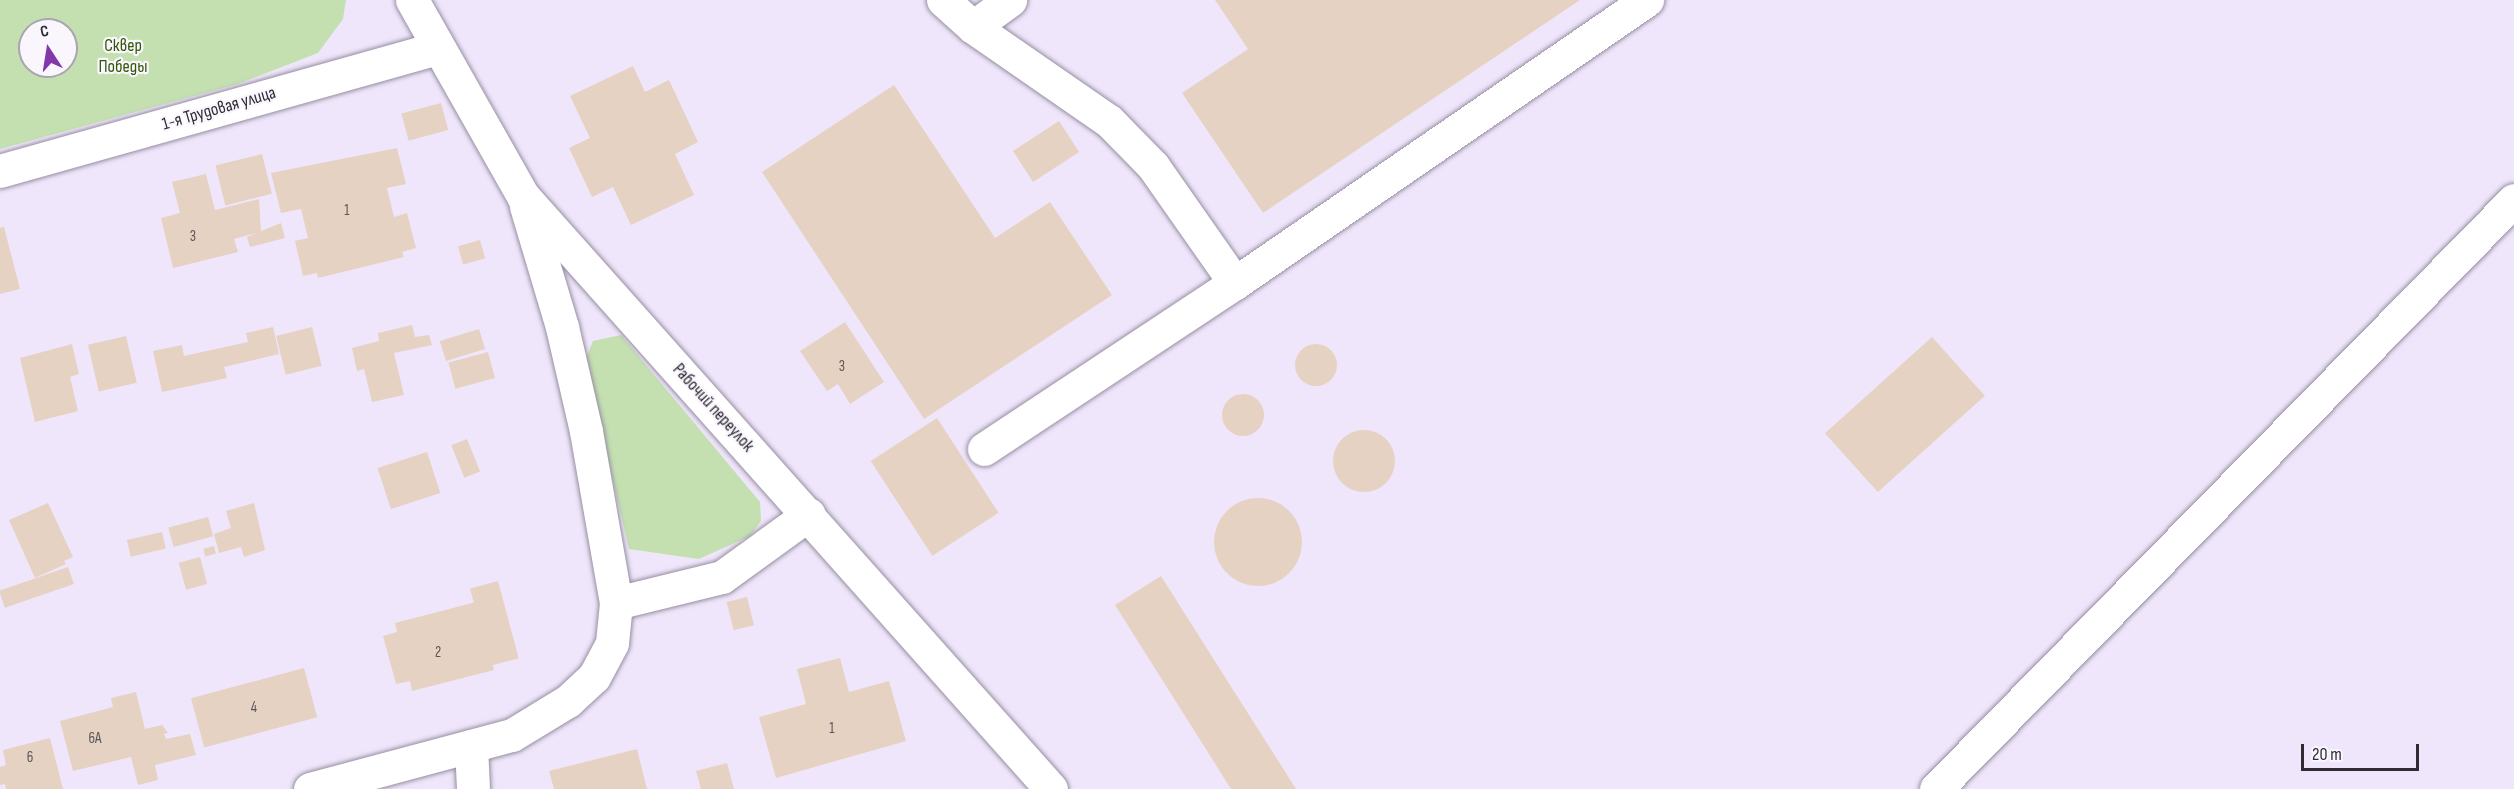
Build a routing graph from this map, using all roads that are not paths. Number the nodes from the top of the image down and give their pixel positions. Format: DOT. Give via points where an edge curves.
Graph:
graph roads {
  1 [pos="412,0"];
  2 [pos="944,0"];
  3 [pos="1010,0"];
  4 [pos="1647,0"];
  5 [pos="973,27"];
  6 [pos="438,48"];
  7 [pos="0,171"];
  8 [pos="524,196"];
  9 [pos="2514,200"];
  10 [pos="1234,283"];
  11 [pos="984,449"];
  12 [pos="809,514"];
  13 [pos="616,603"];
  14 [pos="471,746"];
  15 [pos="310,789"];
  16 [pos="473,789"];
  17 [pos="1051,789"];
  18 [pos="1936,789"];
  1 -- 6 [label="street, Рабочий переулок"];
  2 -- 5 [label="street"];
  3 -- 5 [label="street"];
  4 -- 10 [label="street"];
  5 -- 10 [label="street" via="1109,121 1154,166"];
  6 -- 7 [label="street, 1-я Трудовая улица"];
  6 -- 8 [label="street, Рабочий переулок"];
  8 -- 12 [label="street, Рабочий переулок"];
  8 -- 13 [label="street" via="562,327 586,431"];
  9 -- 18 [label="street"];
  10 -- 11 [label="street"];
  12 -- 13 [label="street" via="722,577"];
  12 -- 17 [label="street, Рабочий переулок"];
  13 -- 14 [label="street" via="612,643 594,677 539,720 512,735"];
  14 -- 15 [label="street"];
  14 -- 16 [label="street"];
}
